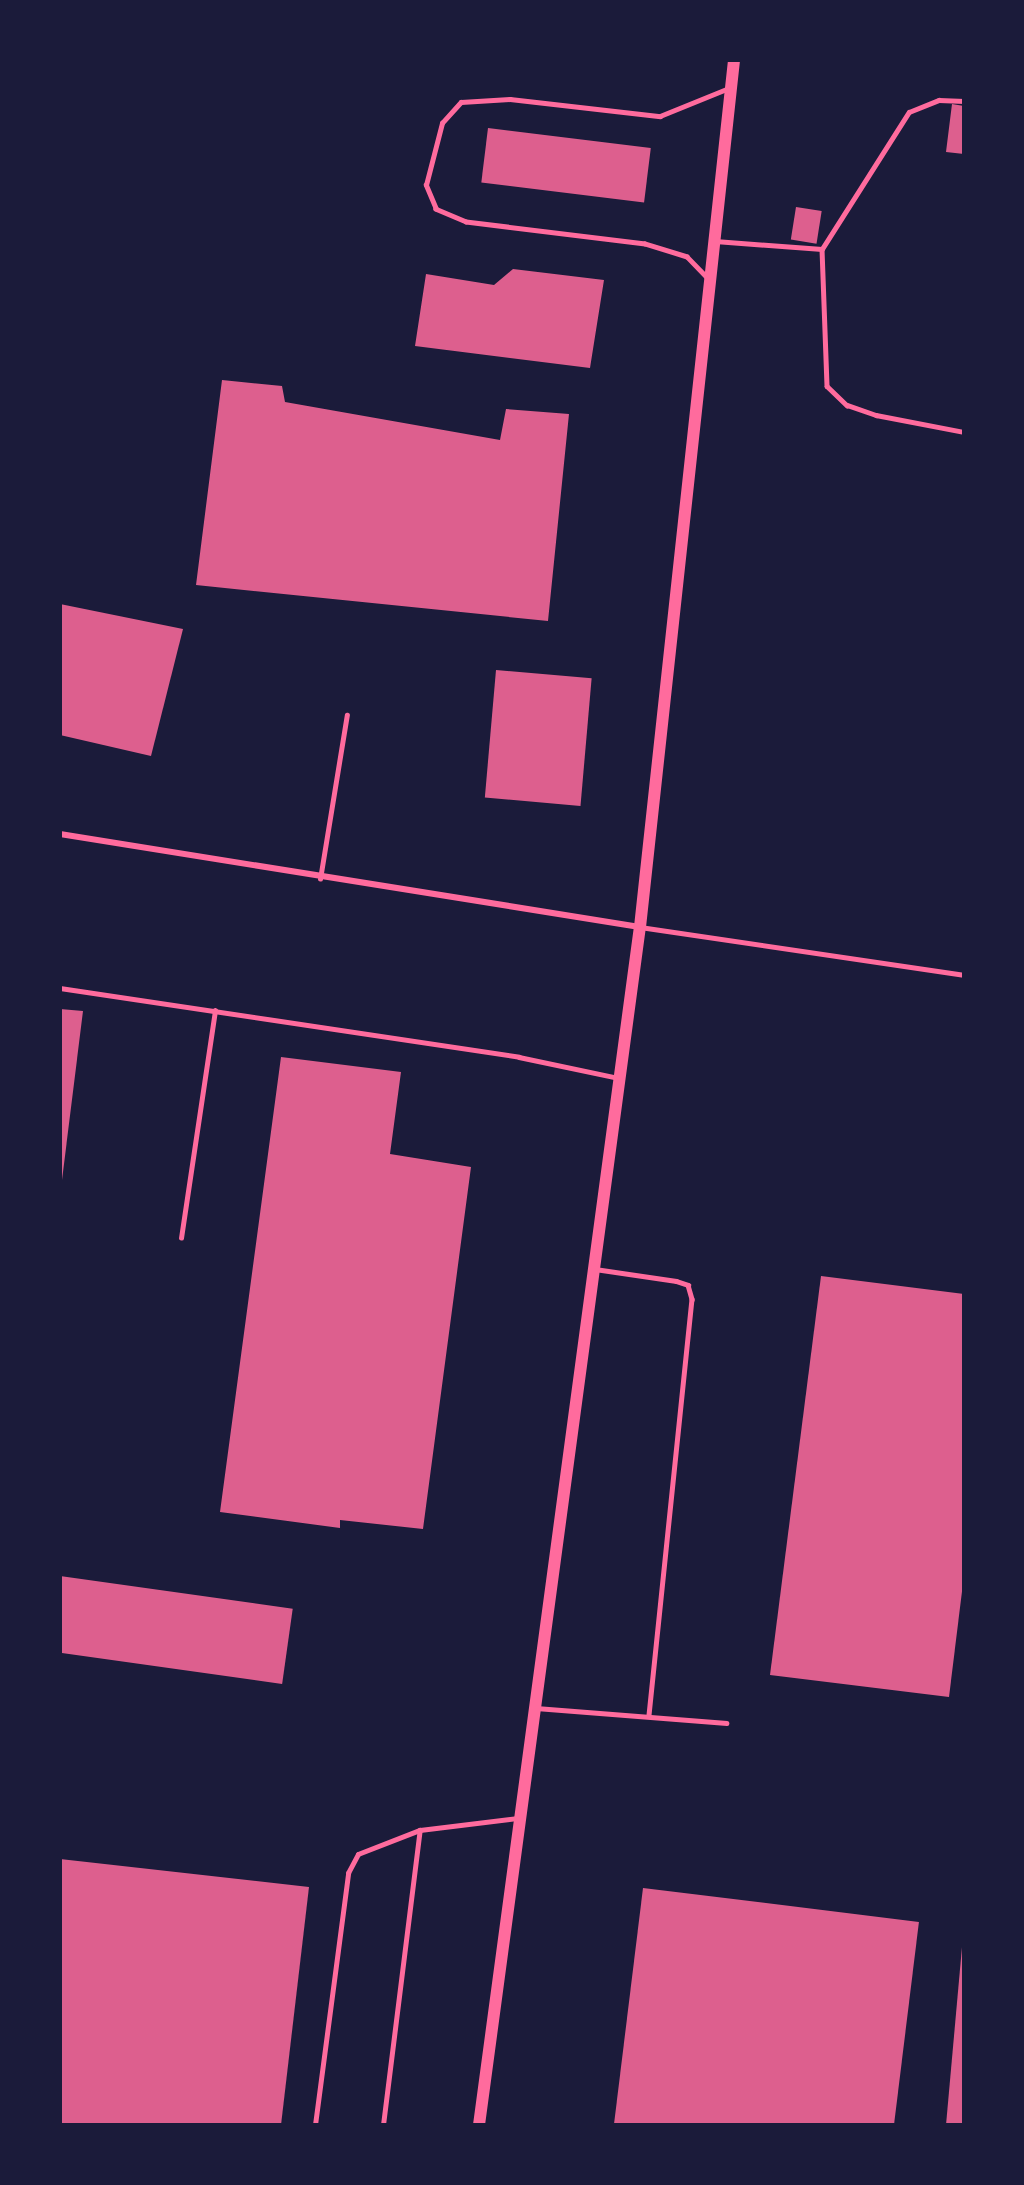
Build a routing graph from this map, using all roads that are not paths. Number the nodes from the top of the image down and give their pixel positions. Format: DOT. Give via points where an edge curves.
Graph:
graph roads {
  1 [pos="734,60"];
  2 [pos="732,87"];
  3 [pos="964,101"];
  4 [pos="715,241"];
  5 [pos="822,249"];
  6 [pos="710,282"];
  7 [pos="964,432"];
  8 [pos="347,715"];
  9 [pos="60,834"];
  10 [pos="320,879"];
  11 [pos="640,927"];
  12 [pos="964,975"];
  13 [pos="60,987"];
  14 [pos="215,1011"];
  15 [pos="619,1078"];
  16 [pos="181,1238"];
  17 [pos="594,1269"];
  18 [pos="537,1708"];
  19 [pos="649,1716"];
  20 [pos="726,1723"];
  21 [pos="521,1817"];
  22 [pos="420,1830"];
  23 [pos="315,2125"];
  24 [pos="382,2125"];
  25 [pos="479,2125"];
  1 -- 2 [label="main road"];
  2 -- 4 [label="main road"];
  2 -- 6 [label="lane" via="660,116 510,99 461,102 442,123 426,185 436,209 466,222 645,244 687,257"];
  3 -- 5 [label="lane" via="939,100 909,112"];
  4 -- 5 [label="lane"];
  4 -- 6 [label="main road"];
  5 -- 7 [label="lane" via="827,386 847,405 876,416"];
  6 -- 11 [label="main road"];
  8 -- 10 [label="lane"];
  9 -- 10 [label="street"];
  10 -- 11 [label="street"];
  11 -- 12 [label="lane"];
  11 -- 15 [label="main road"];
  13 -- 14 [label="lane"];
  14 -- 15 [label="lane" via="519,1057"];
  14 -- 16 [label="lane"];
  15 -- 17 [label="main road"];
  17 -- 18 [label="main road"];
  17 -- 19 [label="lane" via="676,1281 688,1285 692,1299"];
  18 -- 19 [label="lane"];
  18 -- 21 [label="main road"];
  19 -- 20 [label="lane"];
  21 -- 22 [label="lane"];
  21 -- 25 [label="main road"];
  22 -- 23 [label="lane" via="358,1854 348,1873"];
  22 -- 24 [label="lane"];
}
